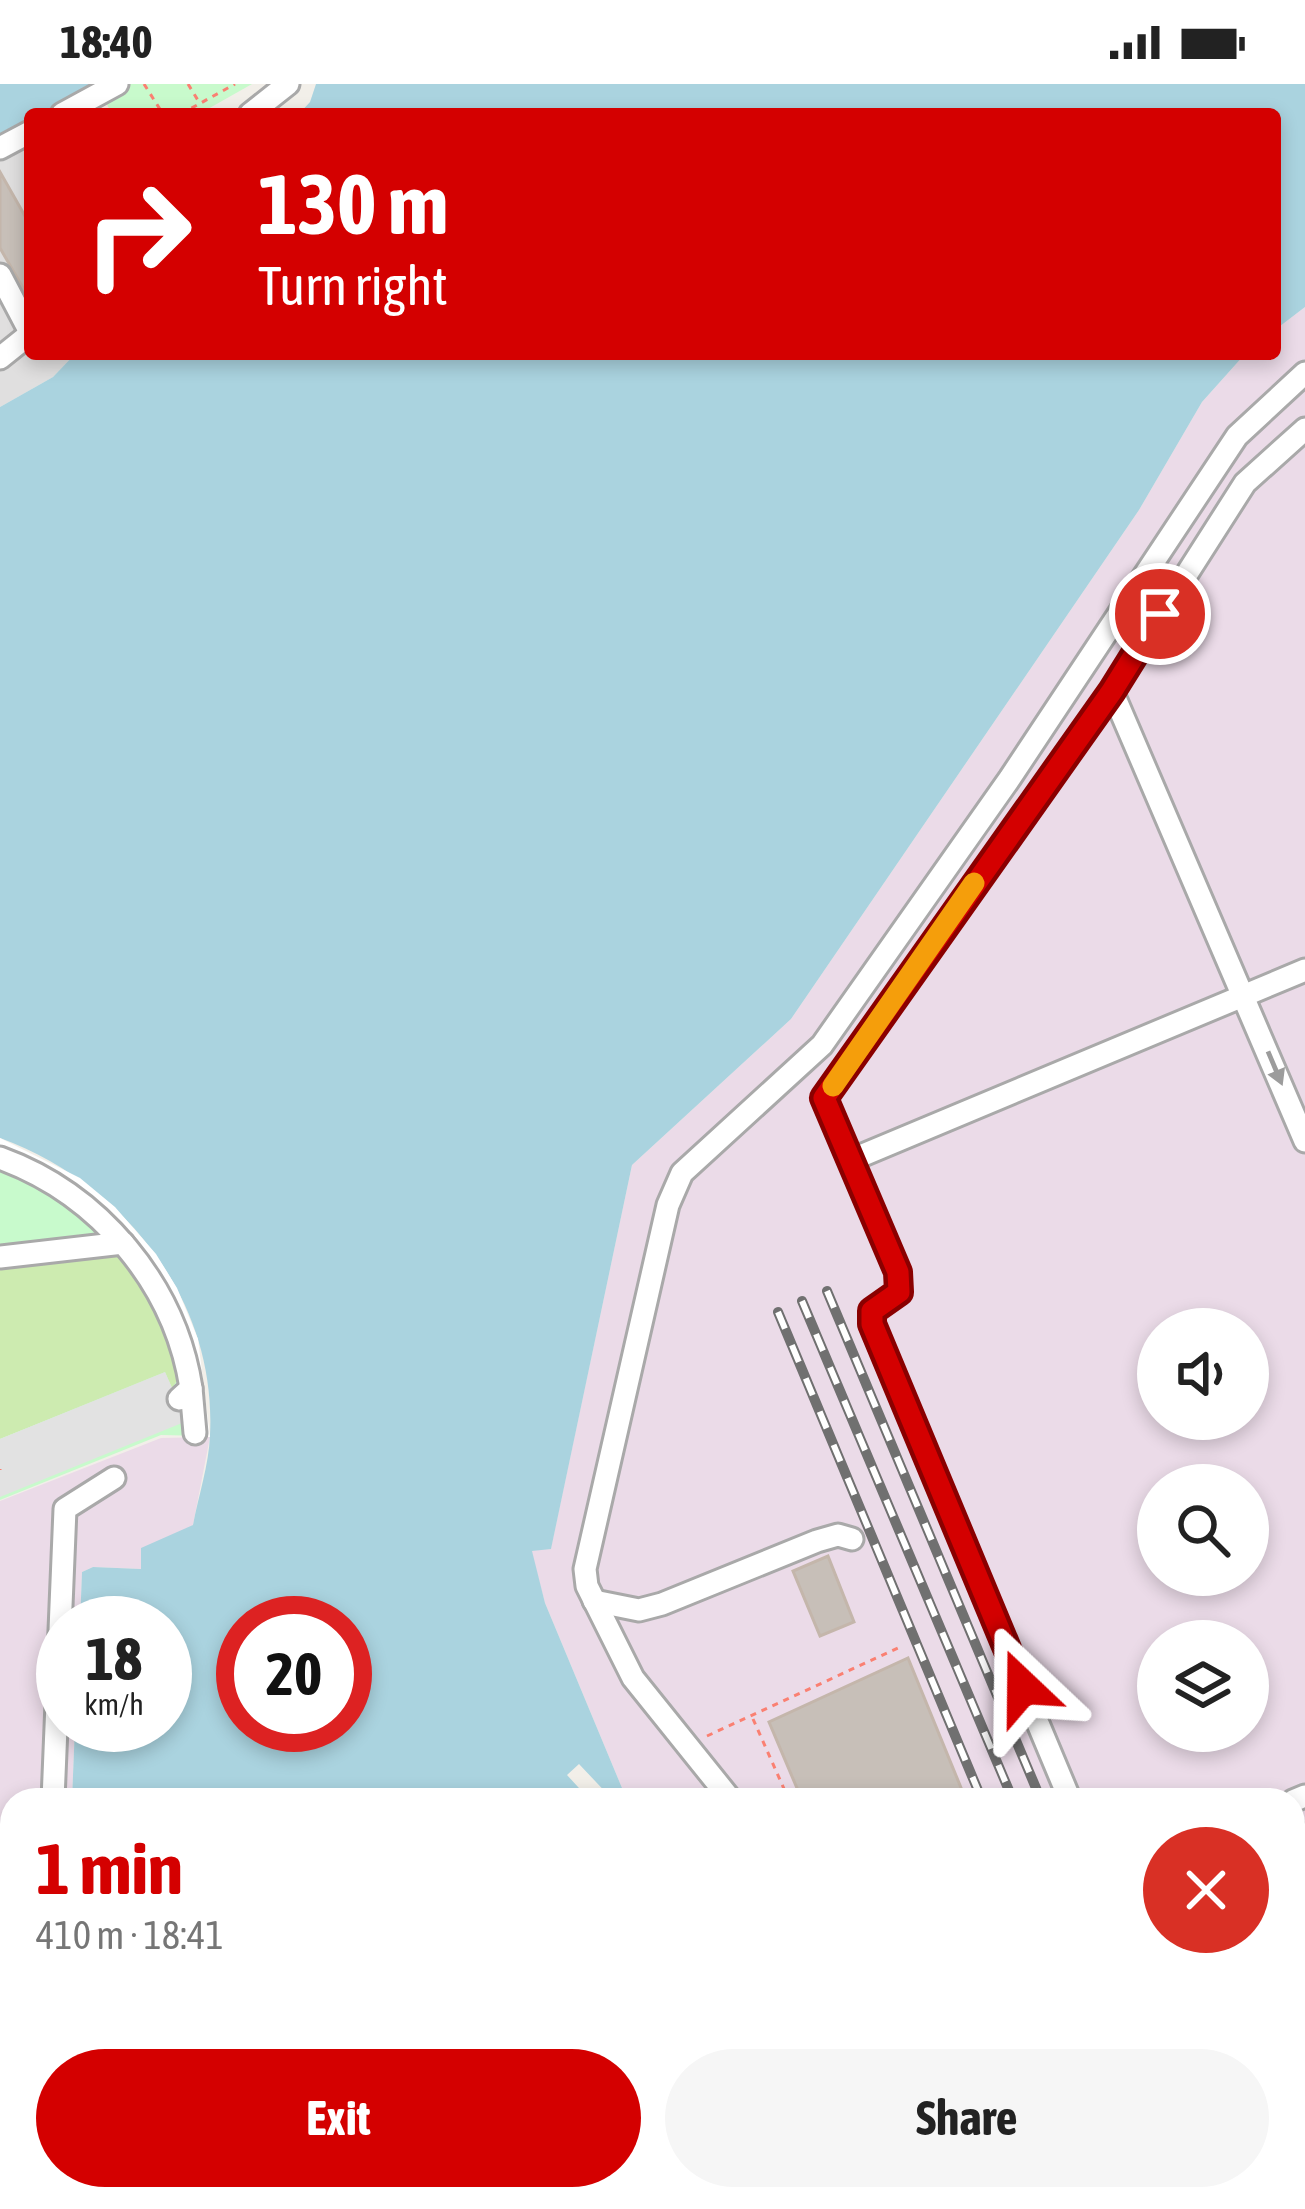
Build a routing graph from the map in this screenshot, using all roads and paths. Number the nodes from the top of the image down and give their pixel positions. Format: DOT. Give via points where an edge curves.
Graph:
graph roads {
  1 [pos="117,84"];
  2 [pos="188,84"];
  3 [pos="233,84"];
  4 [pos="287,86"];
  5 [pos="200,104"];
  6 [pos="98,105"];
  7 [pos="192,108"];
  8 [pos="258,108"];
  9 [pos="0,275"];
  10 [pos="24,321"];
  11 [pos="1305,373"];
  12 [pos="1305,429"];
  13 [pos="1112,691"];
  14 [pos="1305,970"];
  15 [pos="1240,997"];
  16 [pos="1305,1141"];
  17 [pos="0,1158"];
  18 [pos="850,1160"];
  19 [pos="123,1244"];
  20 [pos="0,1257"];
  21 [pos="195,1433"];
  22 [pos="114,1478"];
  23 [pos="852,1539"];
  24 [pos="594,1601"];
  25 [pos="898,1648"];
  26 [pos="752,1716"];
  27 [pos="689,1744"];
  28 [pos="53,1788"];
  29 [pos="722,1788"];
  30 [pos="784,1788"];
  31 [pos="1065,1788"];
  1 -- 6 [label="street"];
  2 -- 5 [label="path"];
  3 -- 5 [label="path"];
  4 -- 8 [label="street"];
  5 -- 7 [label="path"];
  9 -- 10 [label="street"];
  11 -- 24 [label="street" via="1237,436 822,1045 682,1173 668,1205 586,1569"];
  12 -- 13 [label="street" via="1245,484"];
  13 -- 15 [label="street"];
  13 -- 18 [label="street" via="824,1098"];
  14 -- 15 [label="street"];
  15 -- 16 [label="street, one-way"];
  15 -- 18 [label="street"];
  17 -- 19 [label="street" via="57,1186"];
  18 -- 31 [label="street" via="898,1272 899,1292 872,1311 872,1324"];
  19 -- 20 [label="street"];
  19 -- 21 [label="street" via="167,1308"];
  22 -- 28 [label="street" via="65,1509"];
  23 -- 24 [label="street" via="818,1541 638,1610"];
  24 -- 27 [label="street" via="634,1678"];
  25 -- 26 [label="path"];
  26 -- 27 [label="path"];
  26 -- 30 [label="path"];
  27 -- 29 [label="street"];
}
